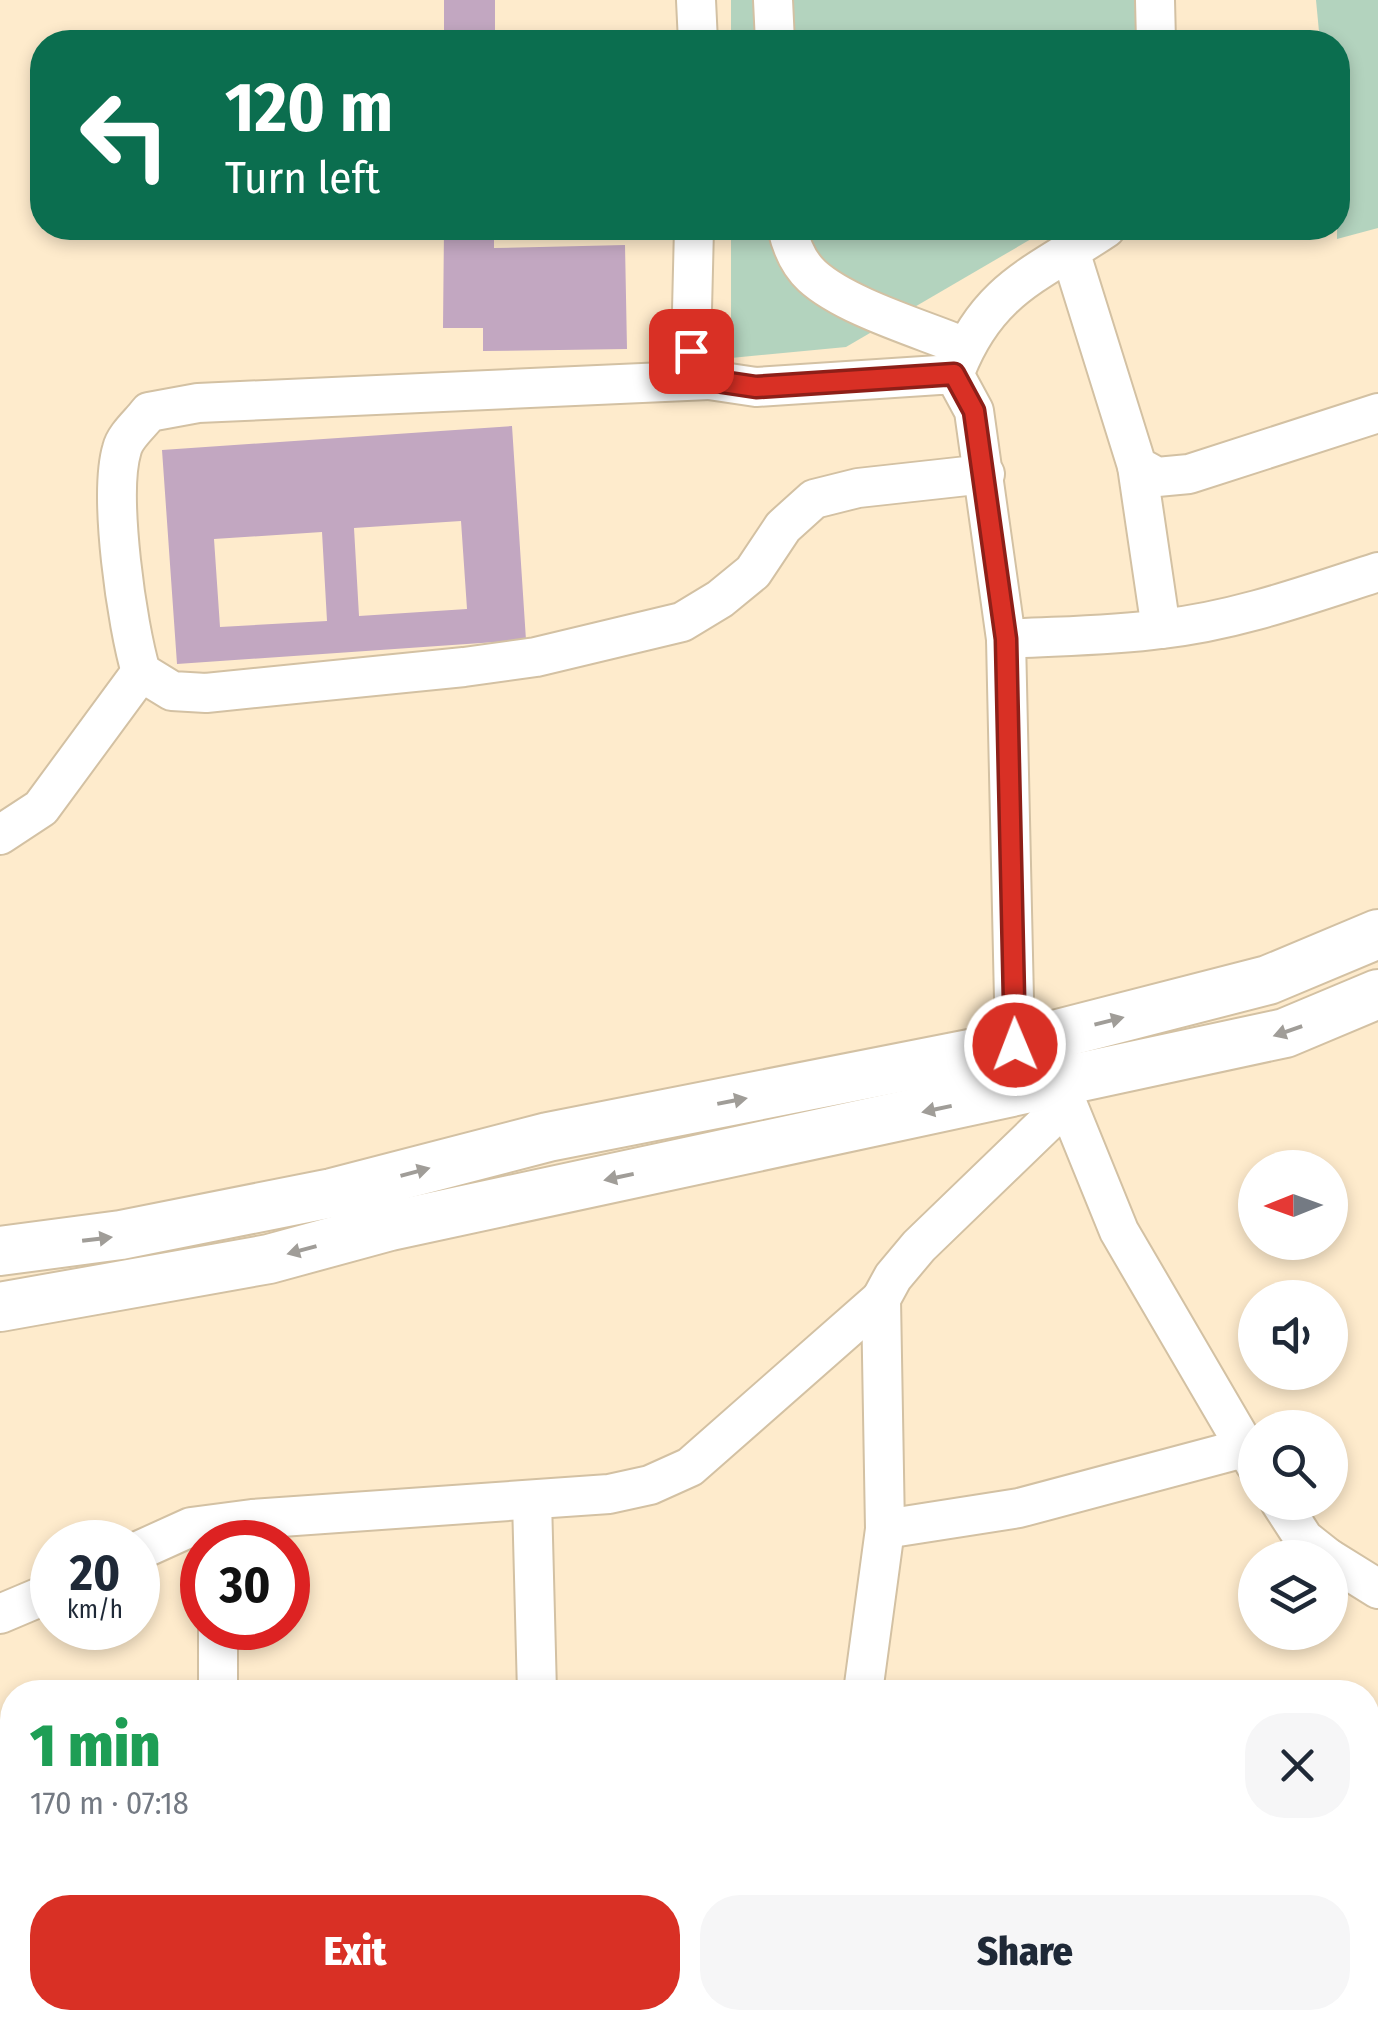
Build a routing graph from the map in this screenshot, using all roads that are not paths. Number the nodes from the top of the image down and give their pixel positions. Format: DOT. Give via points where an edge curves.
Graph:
graph roads {
  1 [pos="696,0"];
  2 [pos="773,0"];
  3 [pos="1155,0"];
  4 [pos="697,30"];
  5 [pos="774,30"];
  6 [pos="1156,30"];
  7 [pos="694,240"];
  8 [pos="789,240"];
  9 [pos="1088,240"];
  10 [pos="1070,252"];
  11 [pos="960,360"];
  12 [pos="709,380"];
  13 [pos="1378,413"];
  14 [pos="1136,466"];
  15 [pos="985,474"];
  16 [pos="1378,572"];
  17 [pos="1161,630"];
  18 [pos="1006,639"];
  19 [pos="141,672"];
  20 [pos="0,834"];
  21 [pos="1378,934"];
  22 [pos="1378,994"];
  23 [pos="1015,1045"];
  24 [pos="1064,1093"];
  25 [pos="0,1251"];
  26 [pos="881,1299"];
  27 [pos="0,1306"];
  28 [pos="1238,1435"];
  29 [pos="1238,1459"];
  30 [pos="532,1500"];
  31 [pos="310,1523"];
  32 [pos="885,1529"];
  33 [pos="1348,1573"];
  34 [pos="1378,1589"];
  35 [pos="30,1606"];
  36 [pos="5,1622"];
  37 [pos="218,1650"];
  38 [pos="218,1680"];
  39 [pos="537,1680"];
  40 [pos="865,1680"];
  1 -- 4 [label="street"];
  2 -- 5 [label="street"];
  3 -- 6 [label="street"];
  7 -- 12 [label="street" via="691,351"];
  8 -- 11 [label="street" via="810,275"];
  9 -- 10 [label="street"];
  10 -- 11 [label="street" via="994,302"];
  10 -- 14 [label="street"];
  11 -- 12 [label="street" via="756,387"];
  11 -- 15 [label="street"];
  12 -- 19 [label="street" via="198,403 149,412 122,445 116,489 131,640"];
  13 -- 14 [label="street" via="1189,474 1157,476"];
  14 -- 17 [label="street"];
  15 -- 18 [label="street"];
  15 -- 19 [label="street" via="814,499 784,526 753,572 720,599 682,622 617,640 464,667 206,692 172,692"];
  16 -- 17 [label="street" via="1266,608"];
  17 -- 18 [label="street"];
  18 -- 23 [label="street"];
  19 -- 20 [label="street" via="41,808"];
  23 -- 21 [label="main road, one-way" via="1268,980"];
  22 -- 24 [label="main road, one-way" via="1285,1033"];
  25 -- 23 [label="main road, one-way" via="122,1236 332,1194 548,1137"];
  24 -- 26 [label="street" via="919,1246"];
  24 -- 27 [label="main road, one-way" via="390,1226 269,1259"];
  24 -- 28 [label="street" via="1119,1231"];
  26 -- 30 [label="street" via="690,1467 609,1494"];
  26 -- 32 [label="street"];
  29 -- 32 [label="street" via="1019,1508"];
  30 -- 31 [label="street"];
  30 -- 39 [label="street"];
  32 -- 40 [label="street"];
  33 -- 34 [label="street"];
  35 -- 36 [label="street"];
  37 -- 38 [label="street"];
}
